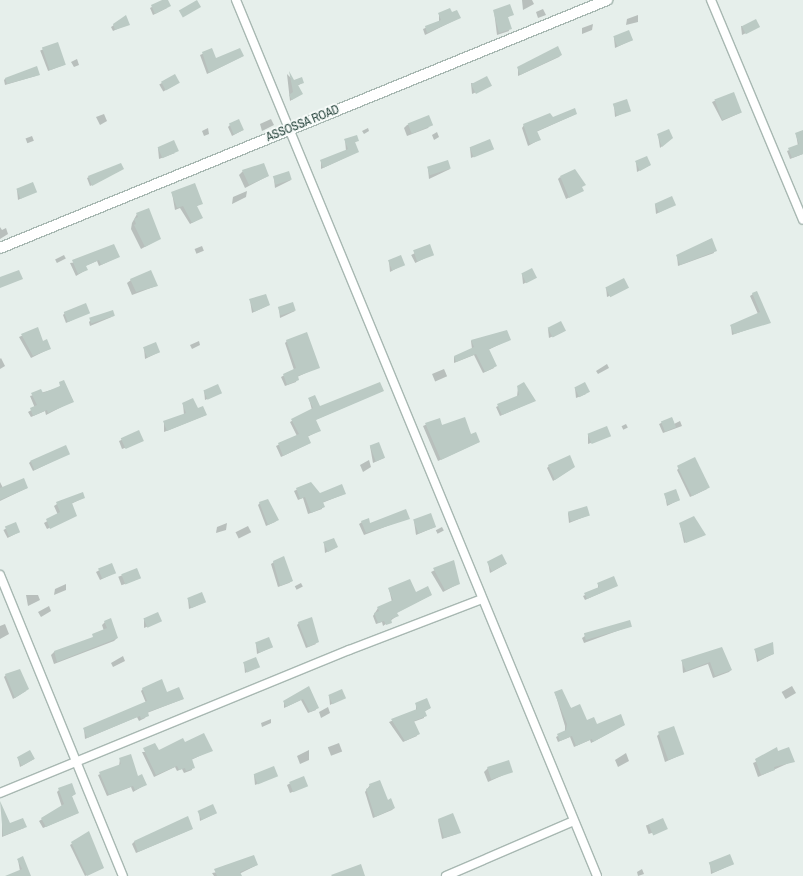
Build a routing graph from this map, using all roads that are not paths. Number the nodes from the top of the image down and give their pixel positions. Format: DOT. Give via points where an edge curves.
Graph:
graph roads {
  1 [pos="236,0"];
  2 [pos="607,0"];
  3 [pos="711,0"];
  4 [pos="288,129"];
  5 [pos="803,220"];
  6 [pos="0,248"];
  7 [pos="0,575"];
  8 [pos="482,599"];
  9 [pos="76,760"];
  10 [pos="0,793"];
  11 [pos="574,821"];
  12 [pos="123,876"];
  13 [pos="446,876"];
  14 [pos="597,876"];
  1 -- 4 [label="street"];
  2 -- 4 [label="street, ASSOSSA ROAD"];
  3 -- 5 [label="street"];
  4 -- 6 [label="street, ASSOSSA ROAD"];
  4 -- 8 [label="street" via="365,308"];
  7 -- 9 [label="street"];
  8 -- 9 [label="street"];
  8 -- 11 [label="street"];
  9 -- 10 [label="street"];
  9 -- 12 [label="street"];
  11 -- 13 [label="street"];
  11 -- 14 [label="street"];
}
